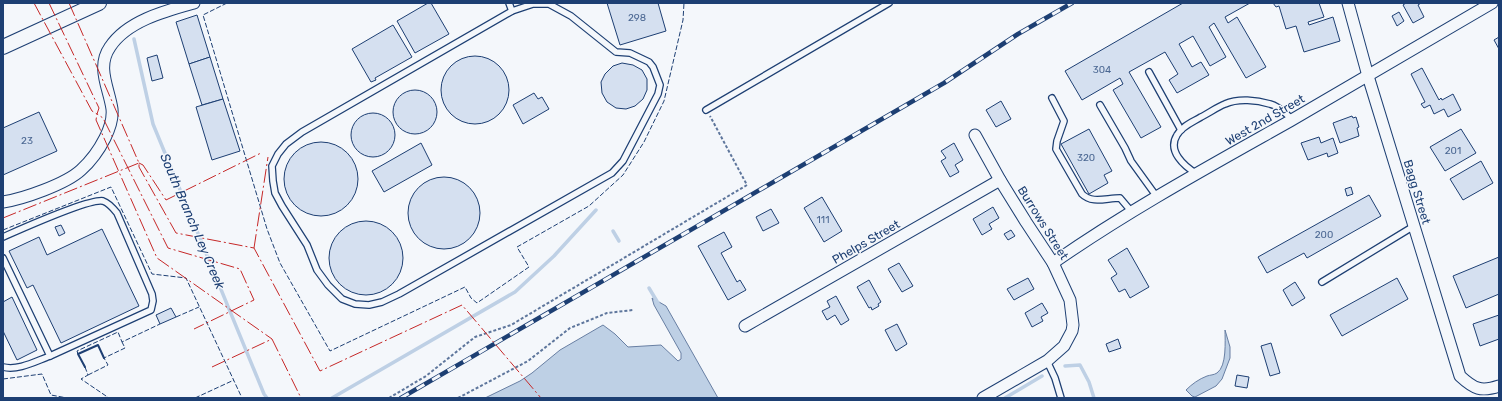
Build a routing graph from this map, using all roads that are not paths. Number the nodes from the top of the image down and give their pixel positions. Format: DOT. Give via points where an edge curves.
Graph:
graph roads {
  1 [pos="99,3"];
  2 [pos="194,3"];
  3 [pos="509,3"];
  4 [pos="889,3"];
  5 [pos="1348,3"];
  6 [pos="1492,3"];
  7 [pos="512,11"];
  8 [pos="3,47"];
  9 [pos="1149,72"];
  10 [pos="1368,76"];
  11 [pos="1052,98"];
  12 [pos="1100,105"];
  13 [pos="706,110"];
  14 [pos="1292,120"];
  15 [pos="1181,130"];
  16 [pos="975,135"];
  17 [pos="1197,174"];
  18 [pos="1000,180"];
  19 [pos="1157,197"];
  20 [pos="3,202"];
  21 [pos="1131,211"];
  22 [pos="1414,226"];
  23 [pos="3,237"];
  24 [pos="3,258"];
  25 [pos="1053,263"];
  26 [pos="1322,282"];
  27 [pos="745,326"];
  28 [pos="50,356"];
  29 [pos="1047,361"];
  30 [pos="3,367"];
  31 [pos="1499,386"];
  32 [pos="983,398"];
  33 [pos="1061,398"];
  1 -- 8 [label="street"];
  2 -- 20 [label="street" via="143,20 127,29 110,47 104,60 103,74 112,110 109,130 99,149 82,170 43,190"];
  3 -- 7 [label="lane"];
  4 -- 13 [label="lane"];
  5 -- 10 [label="street, Bagg Street"];
  6 -- 10 [label="street, West 2nd Street"];
  7 -- 7 [label="lane" via="302,132 278,154 272,166 275,193 307,245 317,270 342,299 368,305 399,294 612,173 623,161 658,94 660,85 653,67 640,57 616,52 571,16 550,4 533,4"];
  9 -- 15 [label="lane"];
  10 -- 14 [label="street, West 2nd Street"];
  10 -- 22 [label="street, Bagg Street"];
  11 -- 21 [label="lane" via="1064,121 1056,149 1082,194 1087,199 1096,200 1120,198"];
  12 -- 19 [label="lane" via="1126,148 1131,162"];
  14 -- 15 [label="lane" via="1271,104 1248,100 1225,104"];
  14 -- 17 [label="street, West 2nd Street"];
  15 -- 17 [label="lane" via="1174,145 1178,158"];
  16 -- 18 [label="street, Burrows Street"];
  17 -- 19 [label="street, West 2nd Street"];
  18 -- 25 [label="street, Burrows Street"];
  18 -- 27 [label="street, Phelps Street"];
  19 -- 21 [label="street, West 2nd Street"];
  21 -- 25 [label="street, West 2nd Street"];
  22 -- 26 [label="lane"];
  22 -- 31 [label="street, Bagg Street" via="1460,376 1469,385 1482,390"];
  23 -- 28 [label="lane" via="85,204 102,201 117,213 152,294 150,310"];
  24 -- 28 [label="lane"];
  25 -- 29 [label="street, Burrows Street" via="1070,300 1074,325 1064,346"];
  28 -- 30 [label="lane" via="20,366"];
  29 -- 32 [label="street"];
  29 -- 33 [label="lane"];
}
